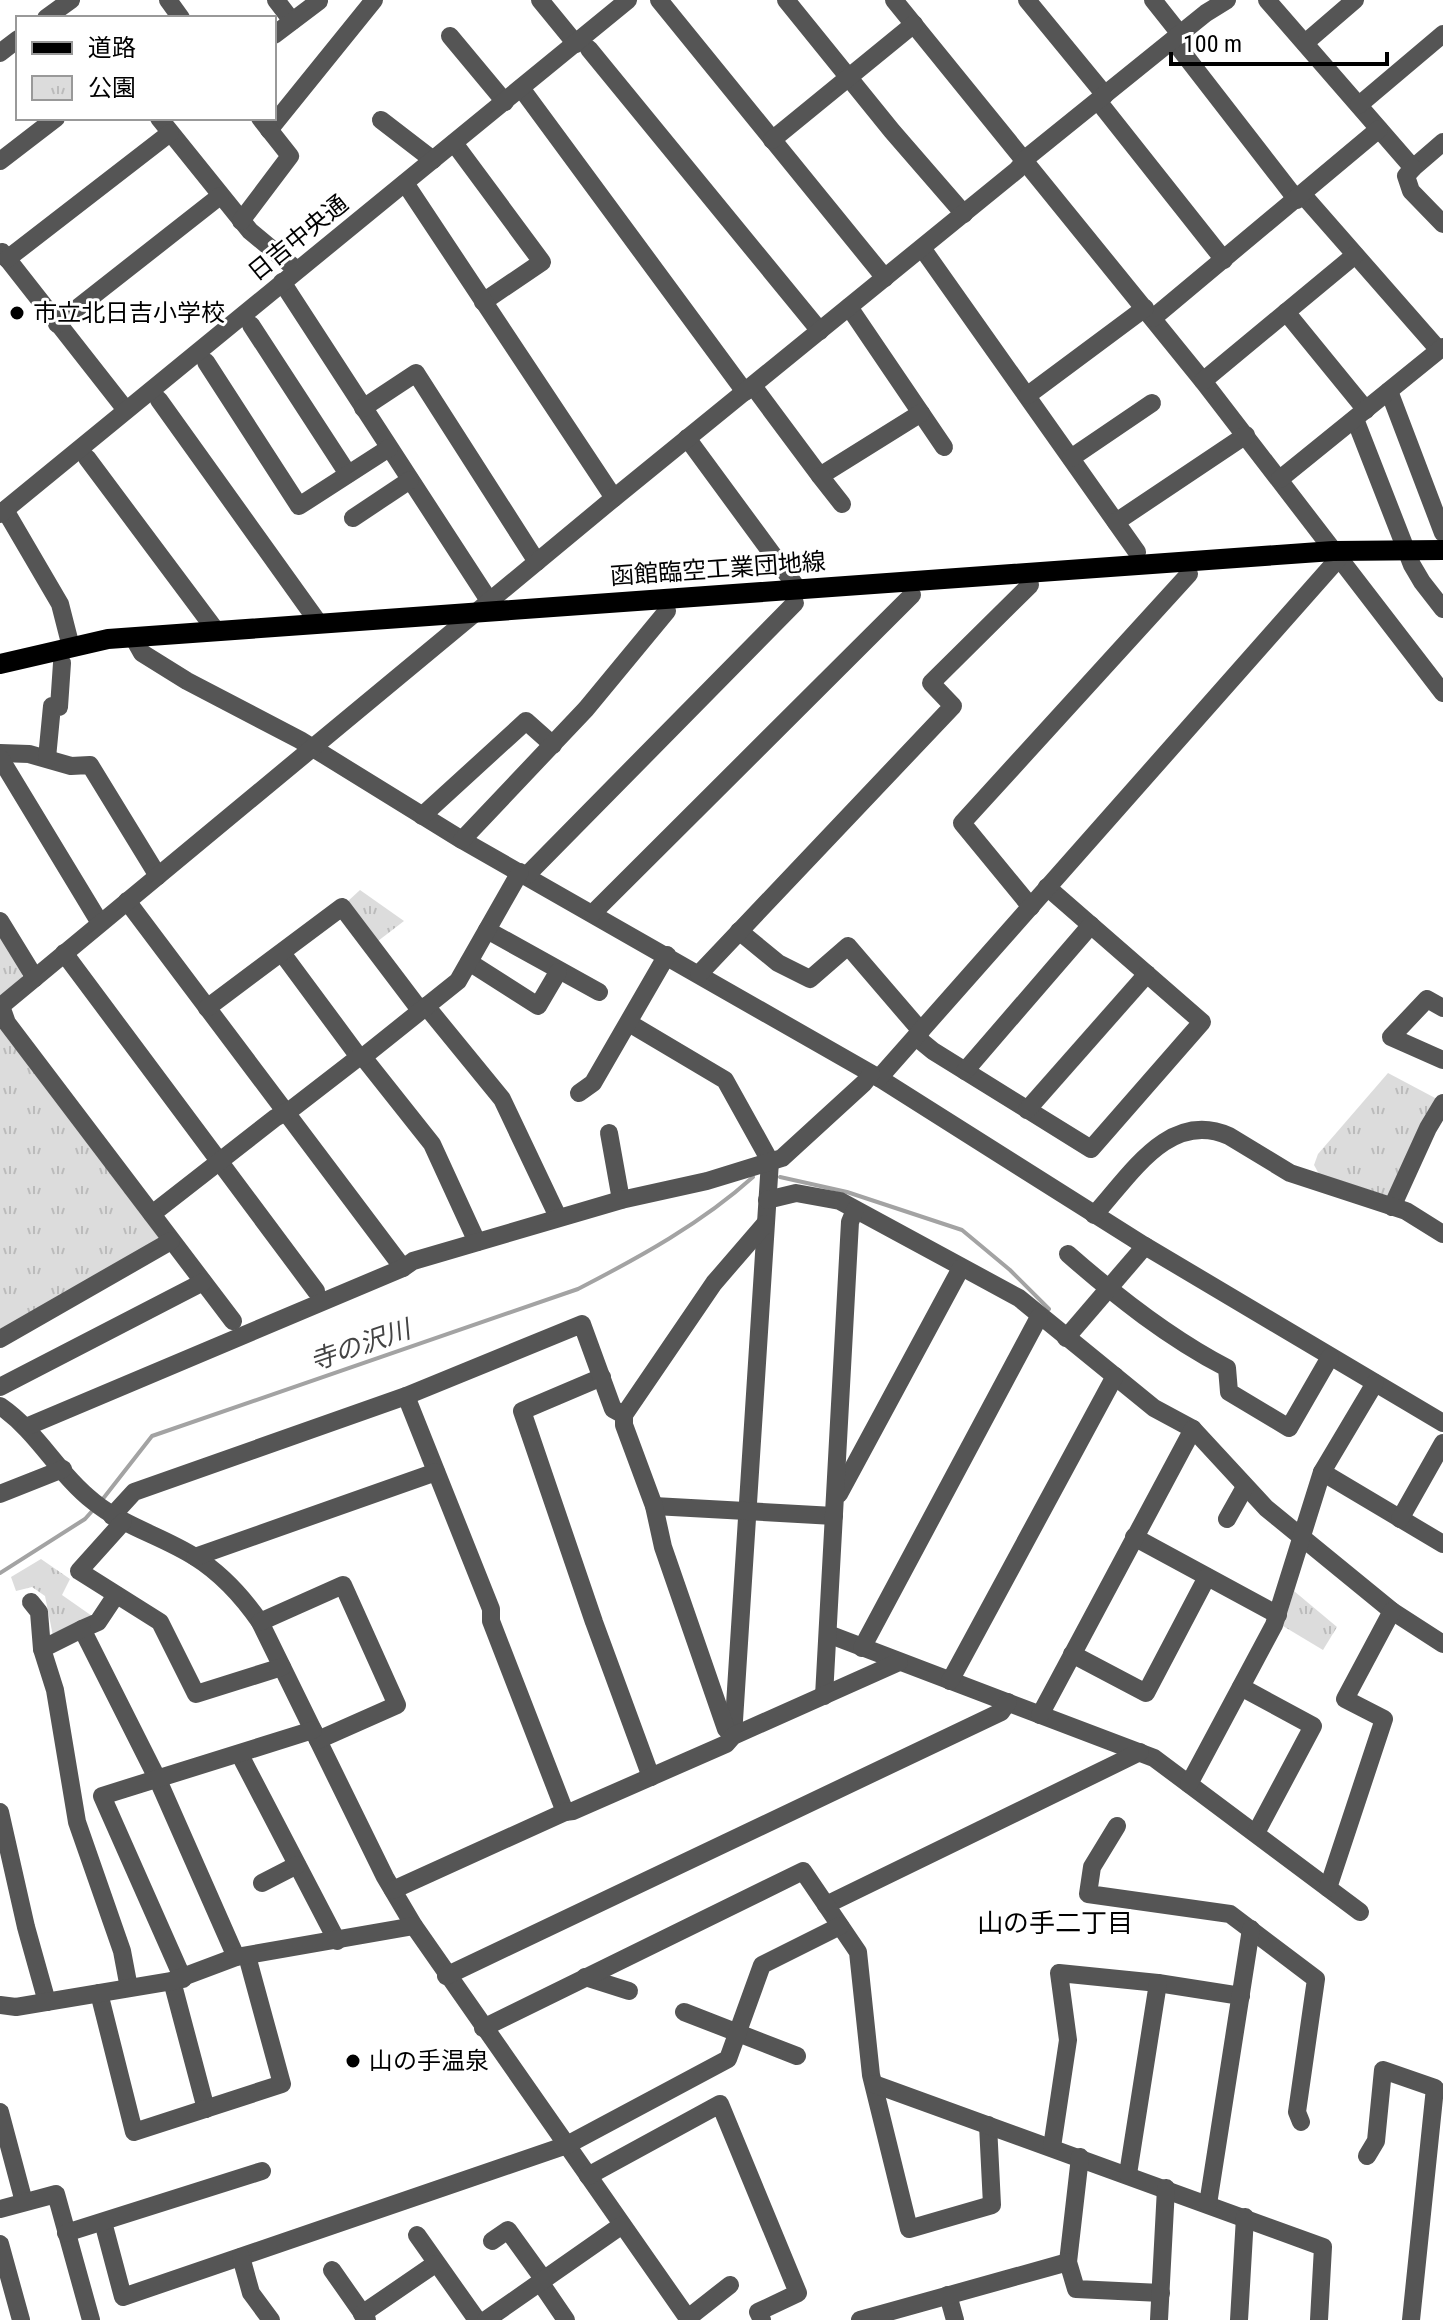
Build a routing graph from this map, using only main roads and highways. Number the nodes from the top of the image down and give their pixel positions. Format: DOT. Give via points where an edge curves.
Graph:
graph roads {
  1 [pos="1443,550"];
  2 [pos="0,664"];
  1 -- 2 [label="main road, 函館臨空工業団地線" via="796,596 483,607 133,637 66,655"];
}
